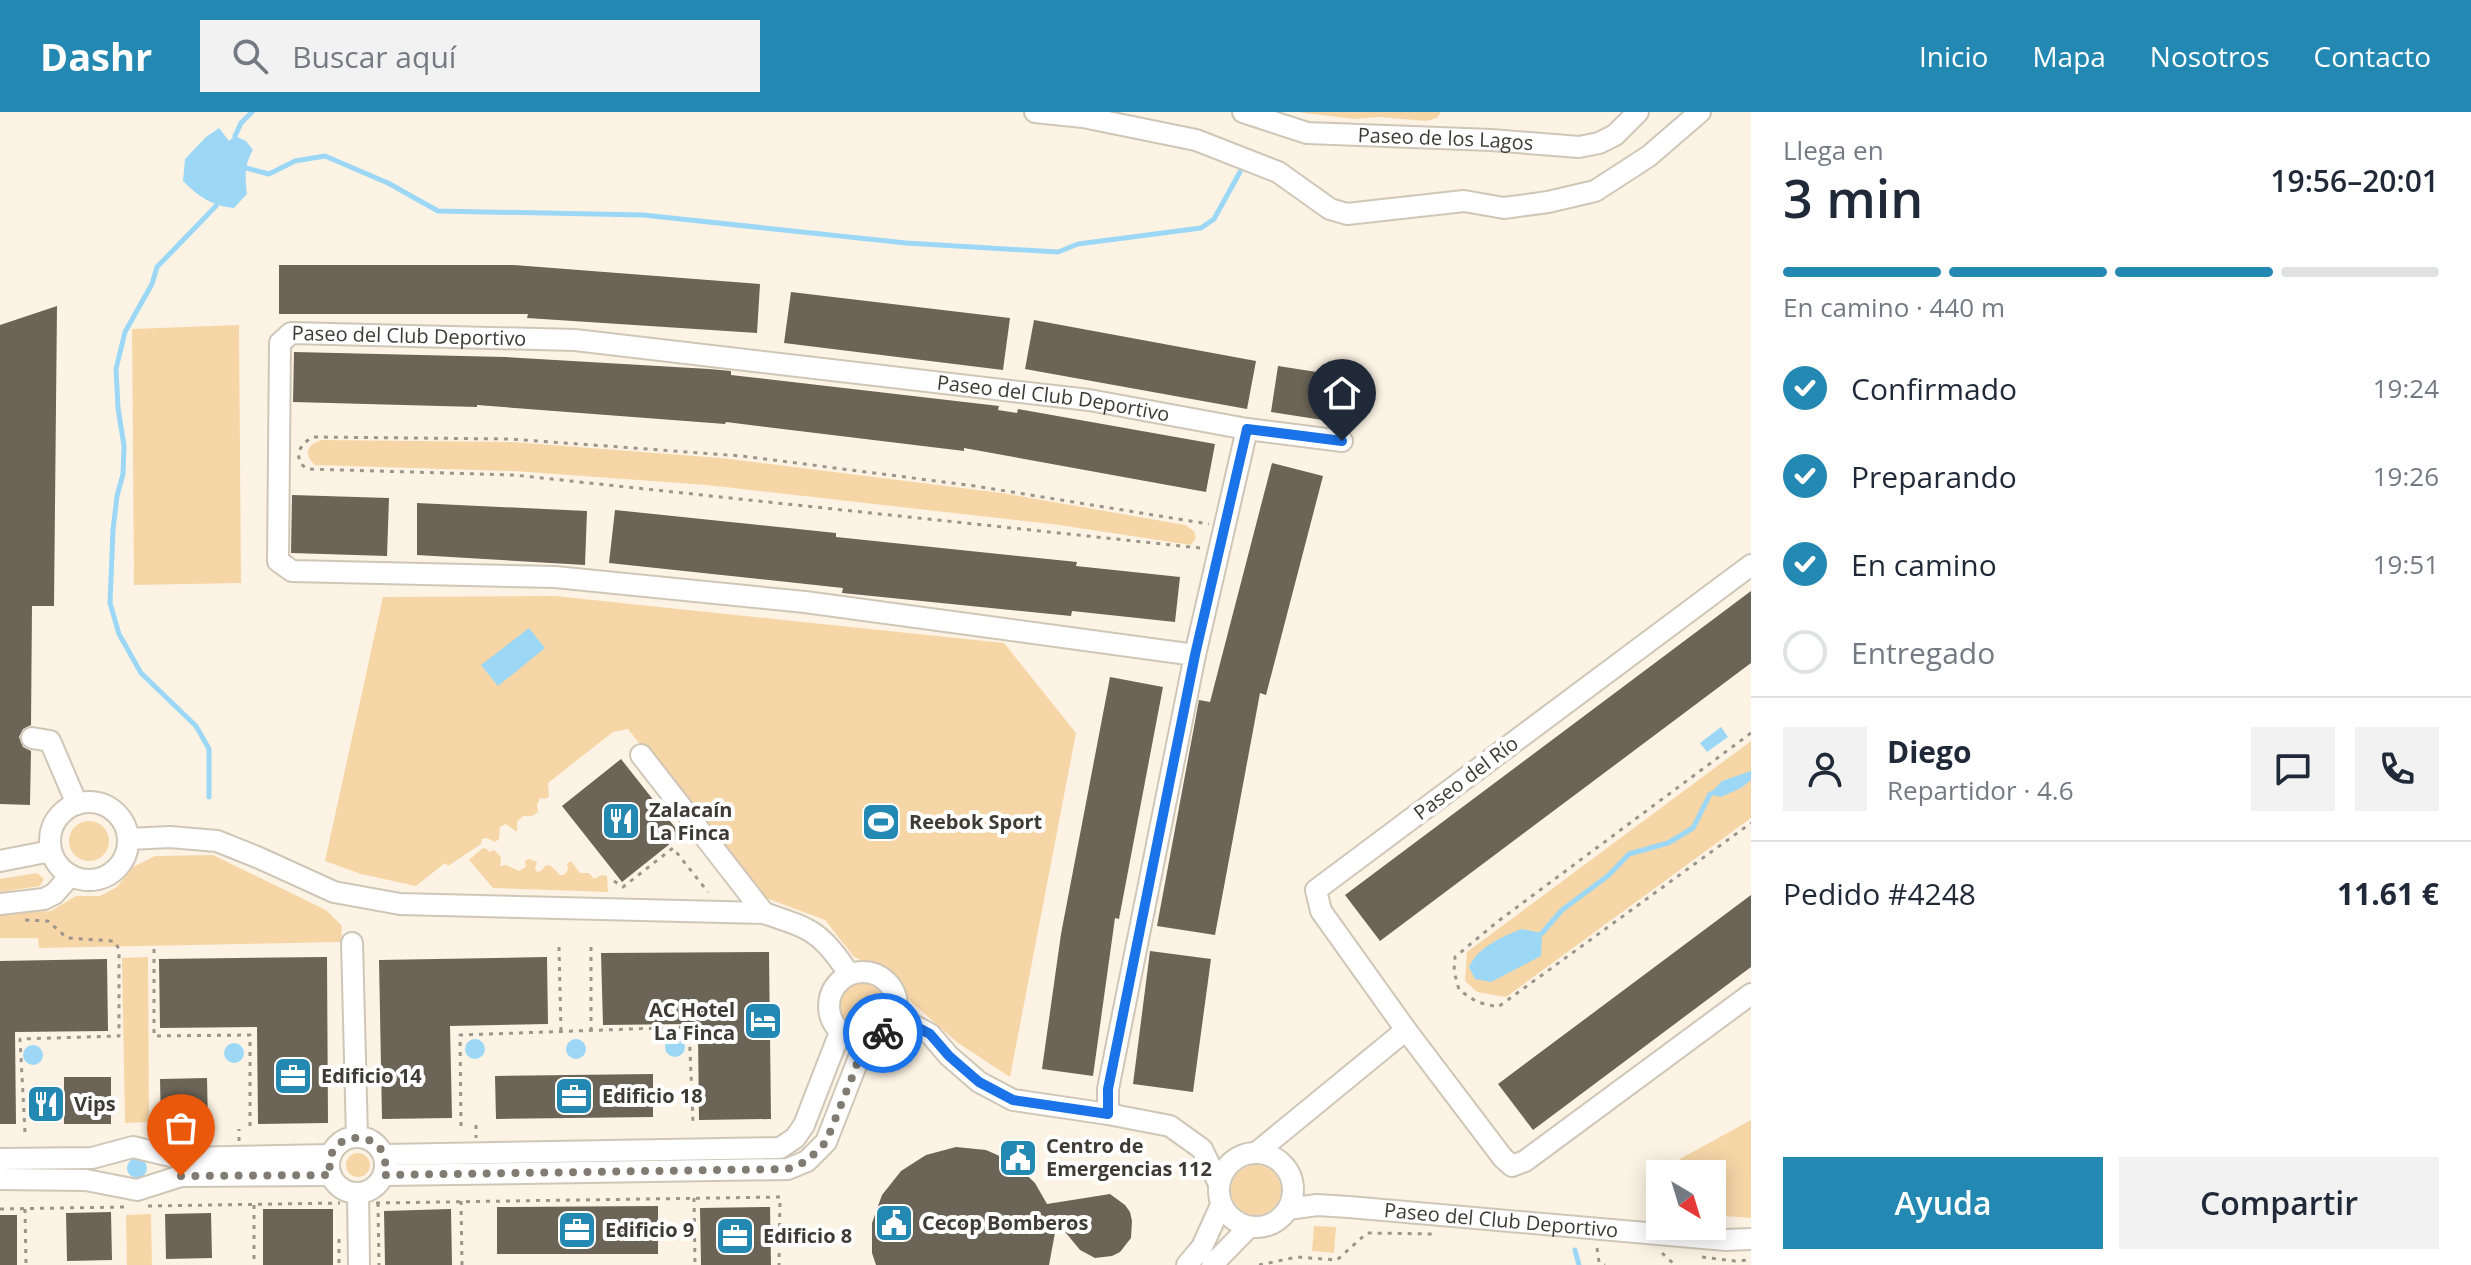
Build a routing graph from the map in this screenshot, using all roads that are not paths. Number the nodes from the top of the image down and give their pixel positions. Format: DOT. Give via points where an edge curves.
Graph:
graph roads {
  1 [pos="1035,112"];
  2 [pos="1243,112"];
  3 [pos="1638,112"];
  4 [pos="1700,112"];
  5 [pos="1082,114"];
  6 [pos="1247,429"];
  7 [pos="1342,441"];
  8 [pos="1751,565"];
  9 [pos="1195,655"];
  10 [pos="32,738"];
  11 [pos="641,755"];
  12 [pos="77,804"];
  13 [pos="129,839"];
  14 [pos="51,851"];
  15 [pos="0,861"];
  16 [pos="70,876"];
  17 [pos="10,908"];
  18 [pos="764,913"];
  19 [pos="352,943"];
  20 [pos="849,974"];
  21 [pos="1751,994"];
  22 [pos="896,1016"];
  23 [pos="1406,1030"];
  24 [pos="840,1032"];
  25 [pos="864,1040"];
  26 [pos="1108,1104"];
  27 [pos="1303,1112"];
  28 [pos="357,1137"];
  29 [pos="1202,1149"];
  30 [pos="1248,1154"];
  31 [pos="0,1159"];
  32 [pos="331,1165"];
  33 [pos="384,1165"];
  34 [pos="1284,1167"];
  35 [pos="0,1179"];
  36 [pos="1219,1184"];
  37 [pos="365,1200"];
  38 [pos="1221,1205"];
  39 [pos="1349,1207"];
  40 [pos="1288,1209"];
  41 [pos="1249,1227"];
  42 [pos="1751,1239"];
  43 [pos="359,1265"];
  44 [pos="1187,1265"];
  45 [pos="1212,1265"];
  1 -- 5 [label="street"];
  2 -- 3 [label="street, Paseo de los Lagos" via="1307,133 1579,147 1615,135"];
  4 -- 5 [label="street" via="1649,156 1595,191 1504,208 1464,201 1347,214 1330,209 1278,172 1196,140"];
  6 -- 7 [label="street, Paseo del Club Deportivo"];
  6 -- 9 [label="street"];
  6 -- 9 [label="street, Paseo del Club Deportivo" via="1089,400 575,340 291,333 280,343 278,561 292,571 571,579 805,602"];
  8 -- 23 [label="street, Paseo del Río" via="1316,890 1321,911"];
  9 -- 26 [label="street"];
  10 -- 12 [label="street" via="50,741"];
  11 -- 18 [label="street"];
  12 -- 13 [label="street" via="100,803 111,809"];
  12 -- 14 [label="street" via="57,818 49,839"];
  13 -- 16 [label="street" via="115,871 94,881"];
  13 -- 18 [label="street" via="217,841 334,892 400,904"];
  14 -- 15 [label="street"];
  14 -- 16 [label="street"];
  16 -- 17 [label="street" via="54,894"];
  18 -- 20 [label="street" via="809,929"];
  19 -- 28 [label="street"];
  20 -- 22 [label="street" via="871,972 890,984"];
  20 -- 24 [label="street" via="832,990 829,1001"];
  21 -- 23 [label="street, Paseo del Río" via="1512,1166"];
  22 -- 25 [label="street" via="884,1033"];
  22 -- 26 [label="street" via="930,1034 979,1082 1013,1100"];
  23 -- 27 [label="street"];
  24 -- 25 [label="street"];
  24 -- 33 [label="street" via="804,1125 780,1148"];
  25 -- 33 [label="street" via="826,1142 807,1161 788,1169"];
  26 -- 29 [label="street" via="1170,1126"];
  27 -- 30 [label="street"];
  27 -- 34 [label="street" via="1286,1138"];
  28 -- 32 [label="street" via="341,1142"];
  28 -- 33 [label="street" via="373,1142"];
  29 -- 30 [label="street"];
  29 -- 36 [label="street"];
  30 -- 34 [label="street" via="1264,1154"];
  30 -- 36 [label="street" via="1231,1162"];
  31 -- 32 [label="street" via="92,1158 133,1147 179,1158"];
  32 -- 35 [label="street" via="181,1176 137,1190 86,1180"];
  32 -- 37 [label="street" via="342,1189"];
  33 -- 37 [label="street"];
  34 -- 39 [label="street, Paseo del Club Deportivo" via="1316,1195"];
  34 -- 40 [label="street" via="1293,1185"];
  36 -- 38 [label="street"];
  37 -- 43 [label="street"];
  38 -- 41 [label="street"];
  38 -- 44 [label="street" via="1202,1247"];
  39 -- 40 [label="street, Paseo del Club Deportivo"];
  39 -- 42 [label="street, Paseo del Club Deportivo"];
  40 -- 41 [label="street" via="1271,1224"];
  41 -- 45 [label="street"];
}
